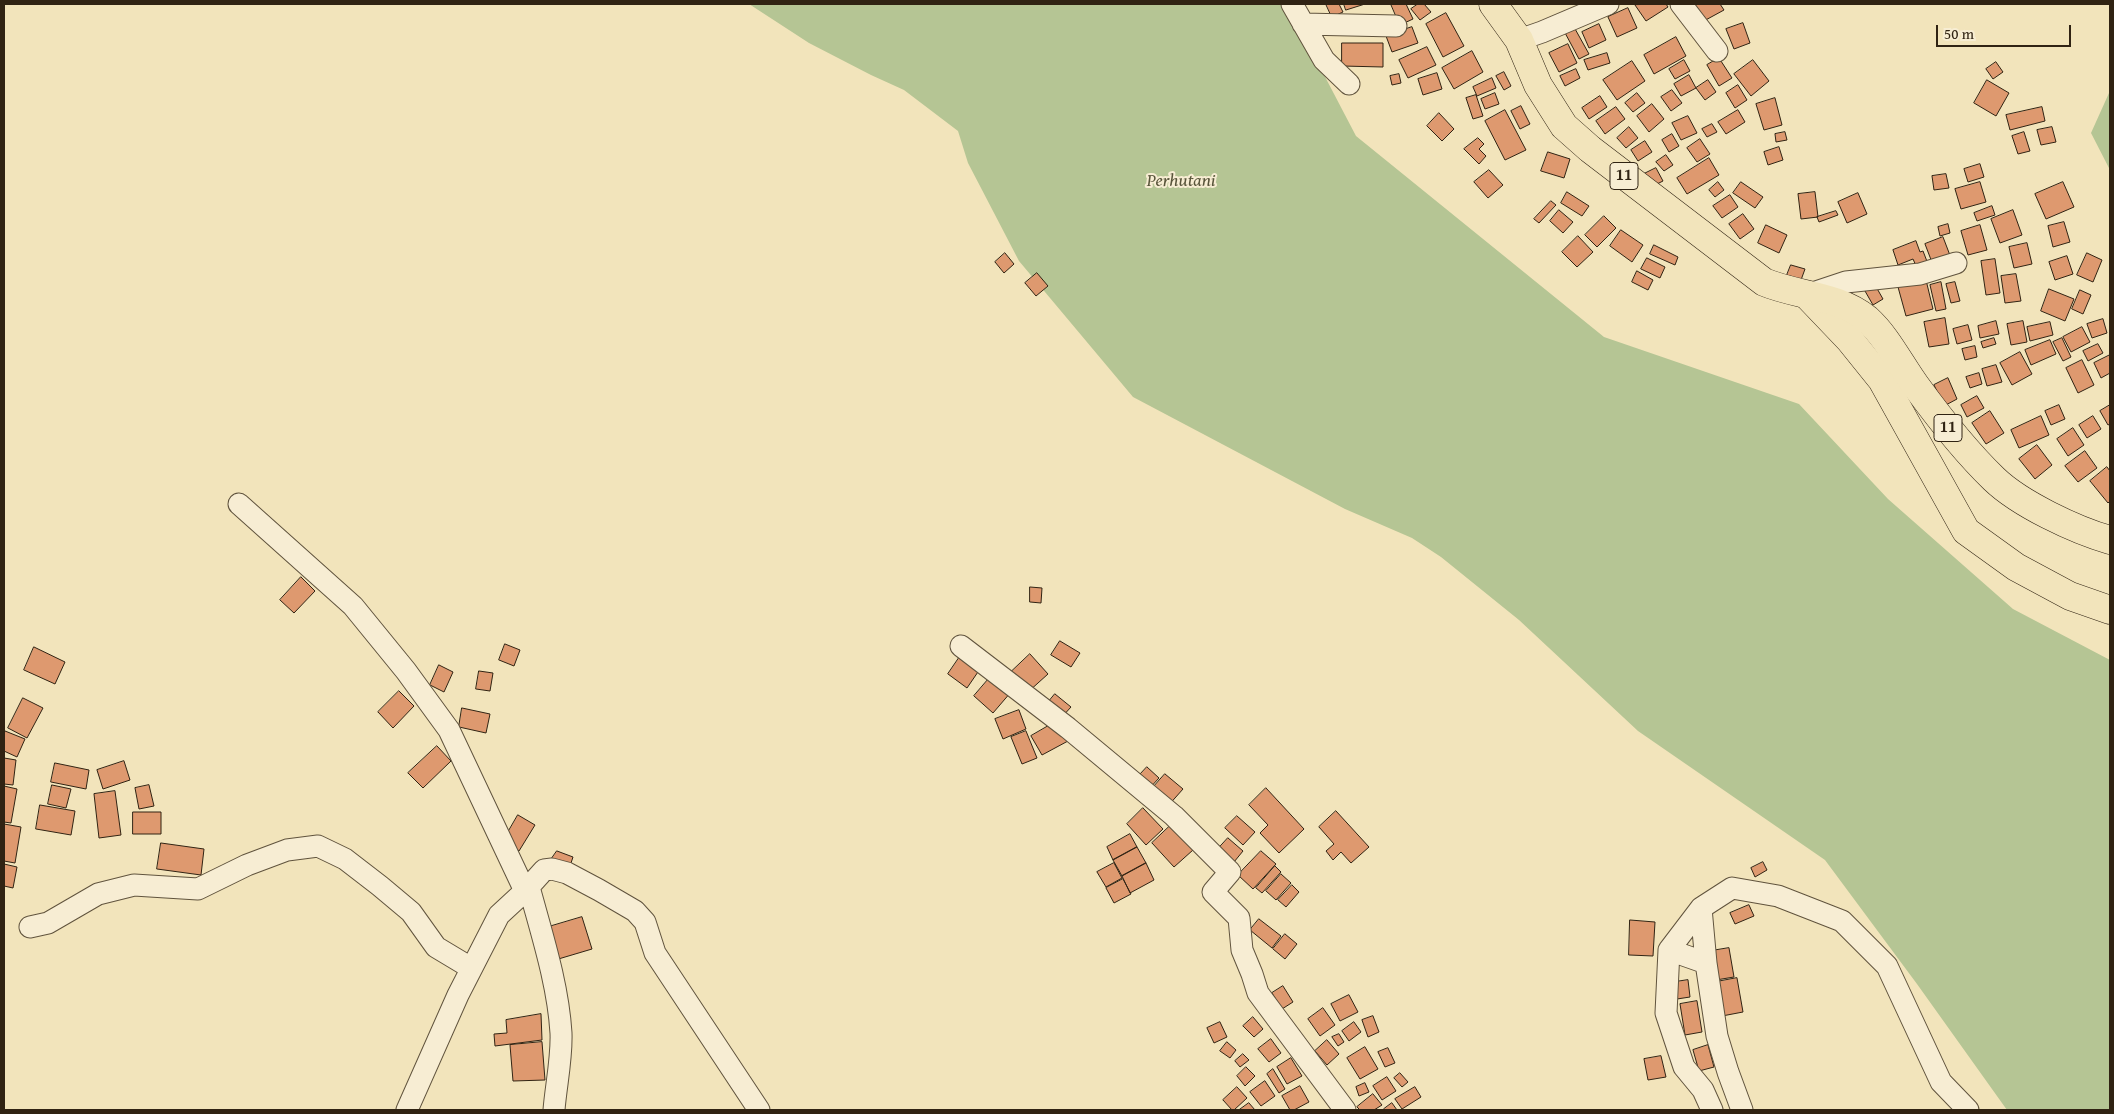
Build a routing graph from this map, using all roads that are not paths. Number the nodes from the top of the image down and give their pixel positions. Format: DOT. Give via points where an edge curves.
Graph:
graph roads {
  1 [pos="1292,4"];
  2 [pos="1493,4"];
  3 [pos="1608,4"];
  4 [pos="1681,4"];
  5 [pos="1303,24"];
  6 [pos="1396,26"];
  7 [pos="1519,40"];
  8 [pos="1717,51"];
  9 [pos="1349,84"];
  10 [pos="1956,263"];
  11 [pos="1807,294"];
  12 [pos="239,504"];
  13 [pos="2110,540"];
  14 [pos="2110,610"];
  15 [pos="961,646"];
  16 [pos="527,889"];
  17 [pos="1702,908"];
  18 [pos="30,927"];
  19 [pos="1669,950"];
  20 [pos="1706,964"];
  21 [pos="471,968"];
  22 [pos="407,1110"];
  23 [pos="554,1110"];
  24 [pos="759,1110"];
  25 [pos="1345,1110"];
  26 [pos="1712,1110"];
  27 [pos="1742,1110"];
  28 [pos="1968,1110"];
  1 -- 5 [label="street"];
  2 -- 7 [label="main road, 11"];
  3 -- 7 [label="street"];
  4 -- 8 [label="street"];
  5 -- 6 [label="street"];
  5 -- 9 [label="street" via="1324,60"];
  7 -- 11 [label="main road, 11" via="1543,94 1564,126 1590,149 1764,282 1782,290"];
  10 -- 11 [label="street" via="1920,274 1846,282"];
  11 -- 13 [label="main road, 11" via="1839,303 1866,319 1886,341 1954,436 1995,480 2042,512"];
  11 -- 14 [label="main road" via="1849,338 1882,380 1966,531 2016,567 2070,596"];
  12 -- 16 [label="street" via="353,606 406,671 449,730"];
  15 -- 25 [label="street" via="1068,728 1174,816 1230,872 1213,892 1239,918 1242,950 1258,993"];
  16 -- 21 [label="street" via="499,915"];
  16 -- 23 [label="street" via="547,954 559,1014 561,1036"];
  16 -- 24 [label="street" via="544,870 558,870 635,912 648,928 655,953"];
  17 -- 19 [label="street"];
  17 -- 20 [label="street"];
  17 -- 28 [label="street" via="1732,888 1778,896 1842,921 1887,966 1941,1082"];
  18 -- 21 [label="street" via="48,922 98,894 134,885 198,889 287,850 318,846 345,859 380,886 411,912 436,947"];
  19 -- 20 [label="street"];
  19 -- 26 [label="street" via="1666,1012 1684,1067 1703,1090"];
  20 -- 27 [label="street" via="1717,1036"];
  21 -- 22 [label="street"];
}
